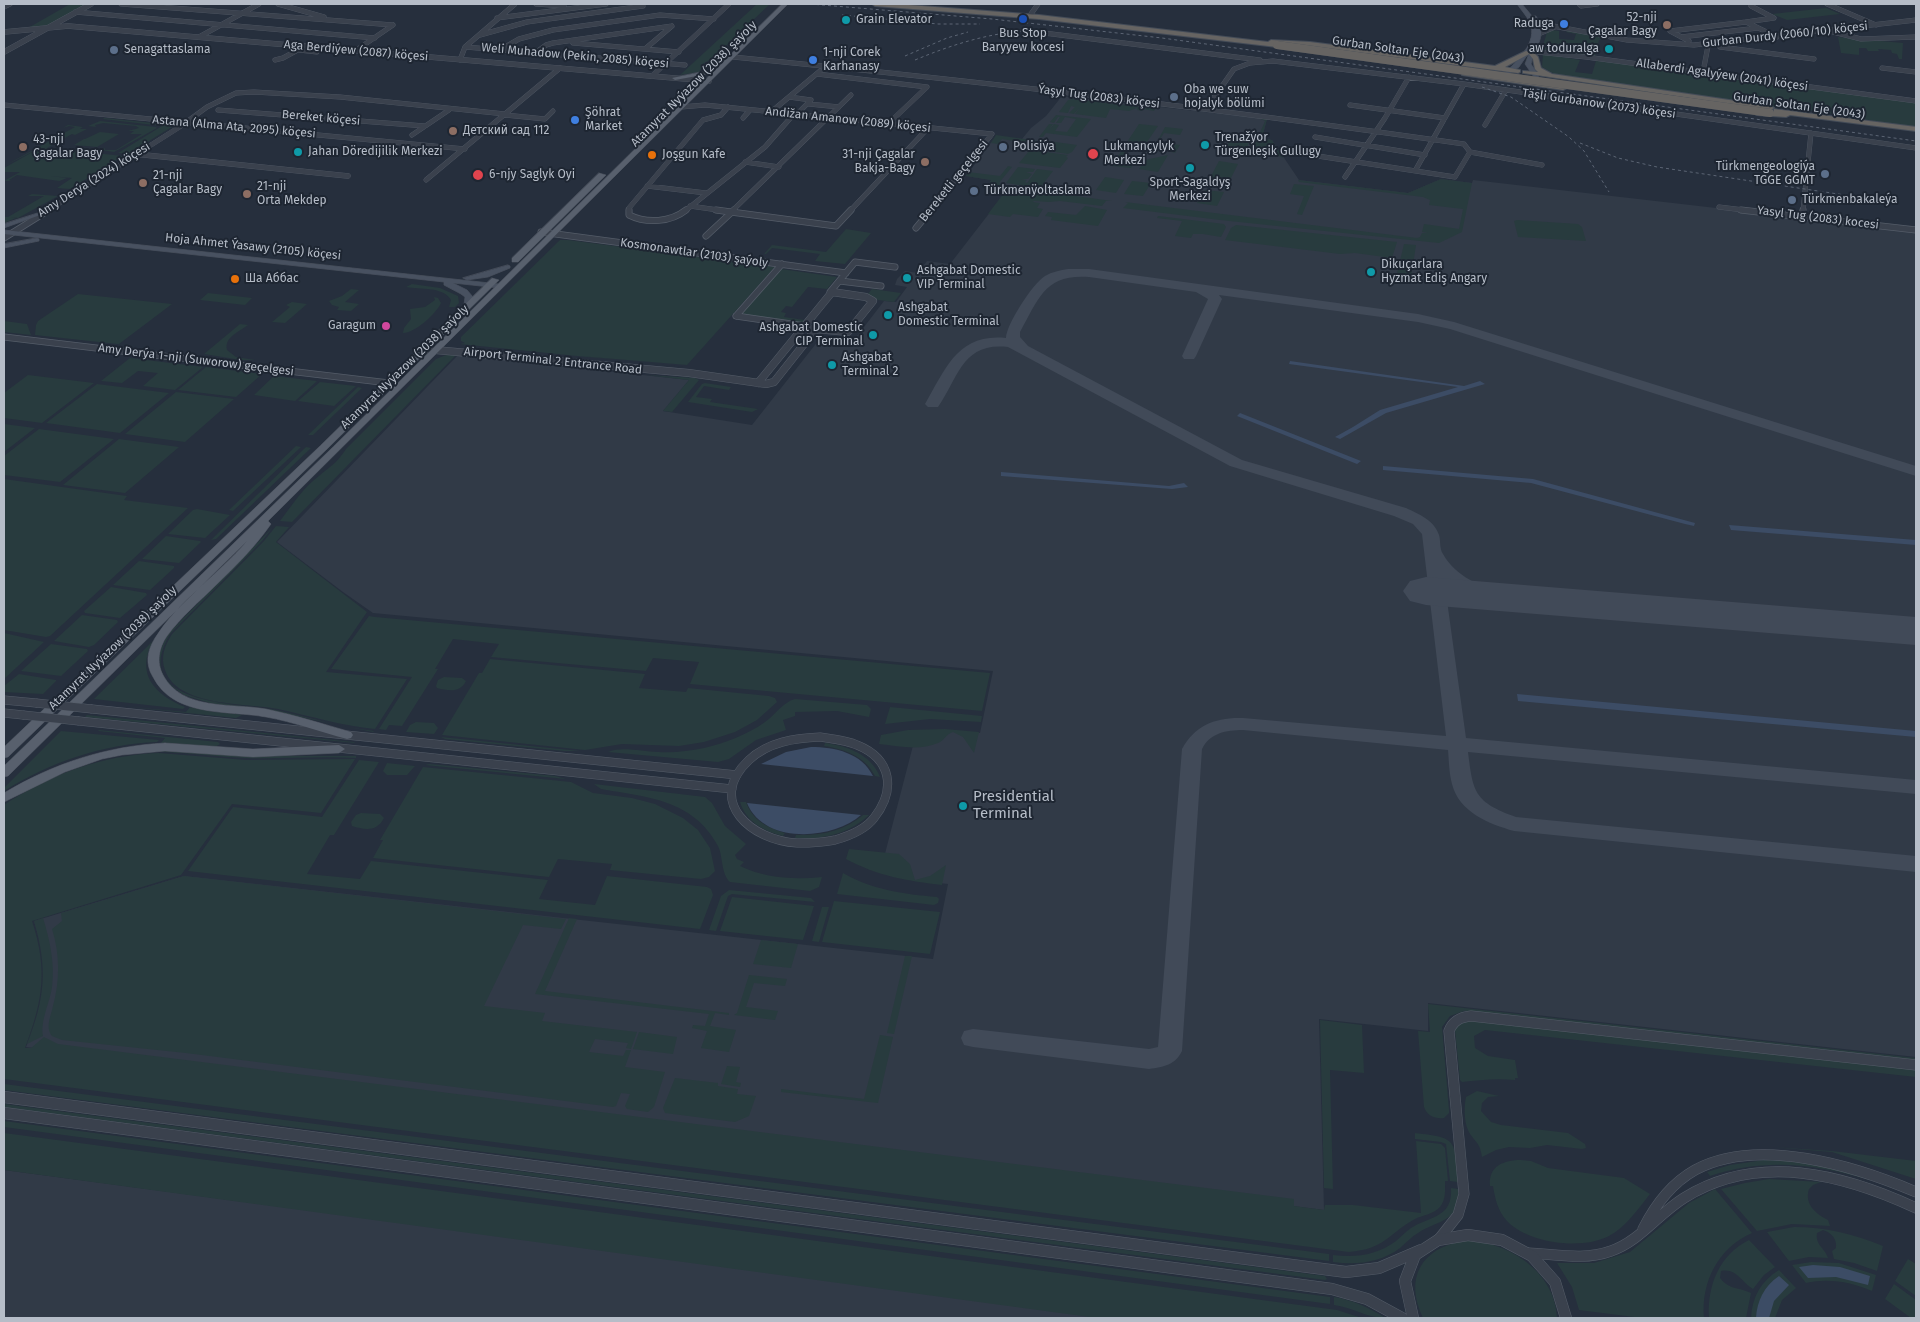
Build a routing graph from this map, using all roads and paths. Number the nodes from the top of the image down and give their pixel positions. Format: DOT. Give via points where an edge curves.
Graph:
graph roads {
  1 [pos="10,4"];
  2 [pos="91,4"];
  3 [pos="121,4"];
  4 [pos="259,4"];
  5 [pos="278,4"];
  6 [pos="515,4"];
  7 [pos="536,4"];
  8 [pos="606,4"];
  9 [pos="729,4"];
  10 [pos="776,4"];
  11 [pos="785,4"];
  12 [pos="875,4"];
  13 [pos="905,4"];
  14 [pos="1038,4"];
  15 [pos="1519,4"];
  16 [pos="1524,4"];
  17 [pos="1579,4"];
  18 [pos="1597,4"];
  19 [pos="1827,4"];
  20 [pos="642,5"];
  21 [pos="1751,6"];
  22 [pos="4,7"];
  23 [pos="581,7"];
  24 [pos="75,12"];
  25 [pos="242,14"];
  26 [pos="1031,14"];
  27 [pos="654,16"];
  28 [pos="682,17"];
  29 [pos="497,18"];
  30 [pos="714,19"];
  31 [pos="330,20"];
  32 [pos="1916,20"];
  33 [pos="1535,22"];
  34 [pos="1746,22"];
  35 [pos="1903,22"];
  36 [pos="221,25"];
  37 [pos="1876,25"];
  38 [pos="1910,25"];
  39 [pos="672,26"];
  40 [pos="49,27"];
  41 [pos="1566,27"];
  42 [pos="1708,27"];
  43 [pos="1758,28"];
  44 [pos="1828,31"];
  45 [pos="4,32"];
  46 [pos="1719,32"];
  47 [pos="1044,33"];
  48 [pos="1541,33"];
  49 [pos="480,36"];
  50 [pos="1681,37"];
  51 [pos="1777,37"];
  52 [pos="1916,37"];
  53 [pos="198,38"];
  54 [pos="375,38"];
  55 [pos="1689,41"];
  56 [pos="1738,41"];
  57 [pos="558,42"];
  58 [pos="1273,43"];
  59 [pos="1707,45"];
  60 [pos="305,46"];
  61 [pos="465,47"];
  62 [pos="645,49"];
  63 [pos="299,50"];
  64 [pos="500,50"];
  65 [pos="355,51"];
  66 [pos="4,52"];
  67 [pos="317,52"];
  68 [pos="679,52"];
  69 [pos="1529,52"];
  70 [pos="535,53"];
  71 [pos="733,57"];
  72 [pos="275,60"];
  73 [pos="460,60"];
  74 [pos="1814,60"];
  75 [pos="1264,61"];
  76 [pos="666,64"];
  77 [pos="685,65"];
  78 [pos="826,66"];
  79 [pos="560,68"];
  80 [pos="1490,68"];
  81 [pos="1882,68"];
  82 [pos="1515,72"];
  83 [pos="1702,72"];
  84 [pos="1916,72"];
  85 [pos="817,74"];
  86 [pos="1535,75"];
  87 [pos="652,76"];
  88 [pos="708,77"];
  89 [pos="1409,77"];
  90 [pos="675,78"];
  91 [pos="1558,78"];
  92 [pos="699,80"];
  93 [pos="1517,83"];
  94 [pos="1464,84"];
  95 [pos="693,86"];
  96 [pos="1506,90"];
  97 [pos="850,95"];
  98 [pos="692,97"];
  99 [pos="789,97"];
  100 [pos="1916,101"];
  101 [pos="809,104"];
  102 [pos="4,105"];
  103 [pos="705,105"];
  104 [pos="1350,105"];
  105 [pos="681,107"];
  106 [pos="728,107"];
  107 [pos="839,107"];
  108 [pos="1206,109"];
  109 [pos="218,110"];
  110 [pos="449,110"];
  111 [pos="750,110"];
  112 [pos="1389,110"];
  113 [pos="553,111"];
  114 [pos="770,112"];
  115 [pos="1786,114"];
  116 [pos="505,115"];
  117 [pos="795,115"];
  118 [pos="743,118"];
  119 [pos="829,118"];
  120 [pos="1445,118"];
  121 [pos="185,123"];
  122 [pos="889,123"];
  123 [pos="1485,125"];
  124 [pos="425,126"];
  125 [pos="928,128"];
  126 [pos="1377,130"];
  127 [pos="1916,131"];
  128 [pos="1811,133"];
  129 [pos="992,134"];
  130 [pos="412,135"];
  131 [pos="1315,138"];
  132 [pos="1434,139"];
  133 [pos="1367,145"];
  134 [pos="1916,148"];
  135 [pos="465,149"];
  136 [pos="1285,151"];
  137 [pos="1470,152"];
  138 [pos="135,154"];
  139 [pos="1425,155"];
  140 [pos="1355,161"];
  141 [pos="746,162"];
  142 [pos="1542,165"];
  143 [pos="779,167"];
  144 [pos="1415,171"];
  145 [pos="348,176"];
  146 [pos="1345,177"];
  147 [pos="426,180"];
  148 [pos="647,186"];
  149 [pos="706,193"];
  150 [pos="690,206"];
  151 [pos="1720,207"];
  152 [pos="732,212"];
  153 [pos="40,214"];
  154 [pos="1802,217"];
  155 [pos="4,226"];
  156 [pos="916,228"];
  157 [pos="1916,230"];
  158 [pos="548,231"];
  159 [pos="6,235"];
  160 [pos="45,236"];
  161 [pos="706,236"];
  162 [pos="66,242"];
  163 [pos="4,246"];
  164 [pos="782,264"];
  165 [pos="508,267"];
  166 [pos="895,267"];
  167 [pos="848,271"];
  168 [pos="840,280"];
  169 [pos="445,281"];
  170 [pos="881,286"];
  171 [pos="493,287"];
  172 [pos="832,292"];
  173 [pos="468,305"];
  174 [pos="805,327"];
  175 [pos="816,329"];
  176 [pos="4,336"];
  177 [pos="432,347"];
  178 [pos="389,383"];
  179 [pos="758,384"];
  180 [pos="280,504"];
  181 [pos="4,700"];
  182 [pos="4,713"];
  183 [pos="347,735"];
  184 [pos="340,748"];
  185 [pos="4,754"];
  186 [pos="4,773"];
  187 [pos="737,775"];
  188 [pos="732,789"];
  189 [pos="4,798"];
  190 [pos="1916,1065"];
  191 [pos="4,1097"];
  192 [pos="4,1113"];
  193 [pos="1904,1187"];
  194 [pos="1916,1188"];
  195 [pos="1916,1192"];
  196 [pos="1916,1208"];
  197 [pos="1641,1232"];
  198 [pos="1439,1239"];
  199 [pos="1421,1250"];
  200 [pos="1526,1253"];
  201 [pos="1402,1318"];
  202 [pos="1413,1318"];
  203 [pos="1566,1318"];
  1 -- 22 [label="street"];
  2 -- 24 [label="street"];
  3 -- 25 [label="street"];
  4 -- 25 [label="street"];
  5 -- 31 [label="street"];
  6 -- 29 [label="street"];
  7 -- 23 [label="street"];
  8 -- 23 [label="street"];
  9 -- 30 [label="street"];
  10 -- 88 [label="main road, Atamyrat Nyýazow (2038) şaýoly"];
  11 -- 71 [label="main road, Atamyrat Nyýazow (2038) şaýoly"];
  12 -- 58 [label="highway, Gurban Soltan Eje (2043)" via="1039,17"];
  13 -- 26 [label="highway, Gurban Soltan Eje (2043)"];
  14 -- 26 [label="street"];
  15 -- 33 [label="main road"];
  16 -- 33 [label="main road"];
  17 -- 18 [label="street"];
  19 -- 37 [label="street"];
  20 -- 27 [label="street"];
  20 -- 49 [label="street" via="527,22"];
  21 -- 34 [label="street" via="1774,18"];
  23 -- 29 [label="street"];
  24 -- 36 [label="street"];
  24 -- 40 [label="street"];
  25 -- 31 [label="street"];
  25 -- 36 [label="street"];
  26 -- 58 [label="highway, Gurban Soltan Eje (2043)"];
  27 -- 28 [label="street"];
  27 -- 64 [label="street" via="540,33 514,40"];
  28 -- 30 [label="street"];
  28 -- 39 [label="street"];
  29 -- 49 [label="street"];
  30 -- 68 [label="street"];
  31 -- 54 [label="street" via="393,25"];
  32 -- 35 [label="street, Gurban Durdy (2060/10) köçesi"];
  33 -- 41 [label="street, Gurban Durdy (2060/10) köçesi"];
  33 -- 48 [label="main road"];
  33 -- 69 [label="main road"];
  34 -- 42 [label="street"];
  34 -- 43 [label="street"];
  35 -- 37 [label="street, Gurban Durdy (2060/10) köçesi"];
  35 -- 38 [label="street"];
  36 -- 53 [label="street"];
  36 -- 54 [label="street"];
  37 -- 44 [label="street, Gurban Durdy (2060/10) köçesi"];
  39 -- 57 [label="street"];
  39 -- 62 [label="street"];
  40 -- 45 [label="street, Aga Berdiýew (2087) köçesi"];
  40 -- 53 [label="street, Aga Berdiýew (2087) köçesi"];
  40 -- 66 [label="street"];
  41 -- 48 [label="street, Gurban Durdy (2060/10) köçesi" via="1547,28"];
  41 -- 59 [label="street, Gurban Durdy (2060/10) köçesi" via="1627,40"];
  42 -- 46 [label="street"];
  42 -- 50 [label="street" via="1670,32"];
  43 -- 46 [label="street"];
  43 -- 51 [label="street"];
  44 -- 51 [label="street, Gurban Durdy (2060/10) köçesi"];
  44 -- 52 [label="street" via="1841,36 1883,40"];
  46 -- 50 [label="street"];
  46 -- 56 [label="street"];
  47 -- 75 [label="street"];
  48 -- 69 [label="main road"];
  49 -- 61 [label="street"];
  50 -- 55 [label="street"];
  51 -- 56 [label="street, Gurban Durdy (2060/10) köçesi"];
  53 -- 60 [label="street, Aga Berdiýew (2087) köçesi"];
  54 -- 65 [label="street"];
  56 -- 59 [label="street, Gurban Durdy (2060/10) köçesi"];
  57 -- 62 [label="street"];
  57 -- 70 [label="street" via="547,44"];
  58 -- 80 [label="highway" via="1310,44"];
  58 -- 93 [label="highway" via="1324,55"];
  58 -- 115 [label="highway, Gurban Soltan Eje (2043), bridge"];
  59 -- 74 [label="street"];
  59 -- 83 [label="street"];
  60 -- 63 [label="street"];
  60 -- 65 [label="street, Aga Berdiýew (2087) köçesi"];
  61 -- 64 [label="street, Weli Muhadow (Pekin, 2085) köçesi"];
  61 -- 73 [label="street"];
  62 -- 68 [label="street"];
  63 -- 67 [label="street"];
  63 -- 72 [label="street"];
  64 -- 70 [label="street, Weli Muhadow (Pekin, 2085) köçesi"];
  65 -- 73 [label="street, Aga Berdiýew (2087) köçesi"];
  68 -- 76 [label="street"];
  69 -- 80 [label="highway" via="1518,55 1508,65"];
  69 -- 82 [label="main road"];
  69 -- 83 [label="street, Allaberdi Agalyýew (2041) köçesi"];
  69 -- 86 [label="main road" via="1528,64"];
  69 -- 91 [label="highway" via="1536,58 1538,69"];
  70 -- 76 [label="street, Weli Muhadow (Pekin, 2085) köçesi"];
  71 -- 78 [label="street, Ýaşyl Tug (2083) köçesi"];
  71 -- 88 [label="main road, Atamyrat Nyýazow (2038) şaýoly"];
  73 -- 79 [label="street, Aga Berdiýew (2087) köçesi"];
  75 -- 89 [label="street, Täşli Gurbanow (2073) köçesi"];
  75 -- 108 [label="street" via="1234,70"];
  76 -- 77 [label="street, Weli Muhadow (Pekin, 2085) köçesi"];
  76 -- 87 [label="street"];
  78 -- 85 [label="street"];
  78 -- 108 [label="street, Ýaşyl Tug (2083) köçesi"];
  79 -- 87 [label="street, Aga Berdiýew (2087) köçesi"];
  79 -- 116 [label="street"];
  80 -- 82 [label="highway"];
  81 -- 84 [label="street"];
  82 -- 86 [label="highway"];
  82 -- 93 [label="highway" via="1503,75 1503,78"];
  83 -- 100 [label="street, Allaberdi Agalyýew (2041) köçesi"];
  85 -- 99 [label="street"];
  85 -- 122 [label="street" via="927,86"];
  86 -- 91 [label="highway"];
  86 -- 93 [label="highway" via="1538,79 1534,82"];
  87 -- 90 [label="street, Aga Berdiýew (2087) köçesi"];
  88 -- 90 [label="main road"];
  88 -- 92 [label="main road, Atamyrat Nyýazow (2038) şaýoly"];
  88 -- 98 [label="main road, Atamyrat Nyýazow (2038) şaýoly"];
  89 -- 94 [label="street, Täşli Gurbanow (2073) köçesi"];
  89 -- 112 [label="street"];
  90 -- 92 [label="street, Aga Berdiýew (2087) köçesi"];
  90 -- 95 [label="main road"];
  91 -- 115 [label="highway" via="1744,104"];
  92 -- 95 [label="main road, Atamyrat Nyýazow (2038) şaýoly"];
  93 -- 115 [label="highway" via="1749,113"];
  94 -- 96 [label="street, Täşli Gurbanow (2073) köçesi"];
  94 -- 120 [label="street"];
  95 -- 158 [label="main road, Atamyrat Nyýazow (2038) şaýoly"];
  96 -- 123 [label="street"];
  96 -- 128 [label="street, Täşli Gurbanow (2073) köçesi"];
  97 -- 107 [label="street"];
  98 -- 103 [label="street, Andižan Amanow (2089) köçesi"];
  98 -- 105 [label="main road, Atamyrat Nyýazow (2038) şaýoly"];
  99 -- 101 [label="street" via="808,99"];
  99 -- 114 [label="street"];
  101 -- 107 [label="street"];
  101 -- 117 [label="street"];
  102 -- 121 [label="street, Astana (Alma Ata, 2095) köçesi"];
  103 -- 105 [label="street, Andižan Amanow (2089) köçesi"];
  103 -- 106 [label="street, Andižan Amanow (2089) köçesi"];
  104 -- 112 [label="street"];
  105 -- 158 [label="main road, Atamyrat Nyýazow (2038) şaýoly"];
  106 -- 111 [label="street, Andižan Amanow (2089) köçesi"];
  106 -- 148 [label="street" via="721,115 703,120"];
  107 -- 119 [label="street"];
  108 -- 126 [label="street, Ýaşyl Tug (2083) köçesi"];
  109 -- 124 [label="street, Bereket köçesi"];
  110 -- 116 [label="street, Amy Derýa (2024) köçesi"];
  110 -- 121 [label="street, Amy Derýa (2024) köçesi" via="242,92 227,96"];
  110 -- 124 [label="street"];
  111 -- 114 [label="street, Andižan Amanow (2089) köçesi"];
  111 -- 118 [label="street"];
  112 -- 120 [label="street"];
  112 -- 126 [label="street"];
  113 -- 116 [label="street, Amy Derýa (2024) köçesi" via="545,119"];
  114 -- 117 [label="street, Andižan Amanow (2089) köçesi"];
  115 -- 127 [label="highway, Gurban Soltan Eje (2043)"];
  116 -- 135 [label="street"];
  117 -- 119 [label="street, Andižan Amanow (2089) köçesi"];
  117 -- 141 [label="street"];
  119 -- 122 [label="street, Andižan Amanow (2089) köçesi"];
  119 -- 143 [label="street"];
  120 -- 132 [label="street"];
  121 -- 135 [label="street, Astana (Alma Ata, 2095) köçesi"];
  121 -- 138 [label="street, Amy Derýa (2024) köçesi"];
  122 -- 125 [label="street, Andižan Amanow (2089) köçesi"];
  124 -- 130 [label="street"];
  125 -- 129 [label="street, Andižan Amanow (2089) köçesi"];
  125 -- 152 [label="street" via="836,226"];
  126 -- 132 [label="street, Ýaşyl Tug (2083) köçesi"];
  126 -- 133 [label="street"];
  128 -- 134 [label="street, Täşli Gurbanow (2073) köçesi"];
  128 -- 154 [label="street"];
  129 -- 156 [label="street, Bereketli geçelgesi"];
  131 -- 133 [label="street"];
  132 -- 137 [label="street, Ýaşyl Tug (2083) köçesi" via="1464,144"];
  132 -- 139 [label="street"];
  133 -- 139 [label="street"];
  133 -- 140 [label="street"];
  135 -- 147 [label="street"];
  136 -- 140 [label="street"];
  137 -- 142 [label="street"];
  137 -- 144 [label="street" via="1455,177"];
  138 -- 145 [label="street"];
  138 -- 153 [label="street, Amy Derýa (2024) köçesi"];
  139 -- 144 [label="street"];
  140 -- 144 [label="street"];
  140 -- 146 [label="street"];
  141 -- 143 [label="street"];
  141 -- 149 [label="street"];
  143 -- 152 [label="street"];
  148 -- 149 [label="street"];
  148 -- 150 [label="street" via="629,208 629,215 661,220 677,217"];
  149 -- 150 [label="street"];
  150 -- 152 [label="street"];
  151 -- 154 [label="street, Yasyl Tug (2083) kocesi"];
  152 -- 161 [label="street"];
  153 -- 155 [label="main road"];
  153 -- 159 [label="street, Amy Derýa (2024) köçesi"];
  153 -- 160 [label="main road" via="34,228"];
  154 -- 157 [label="street, Yasyl Tug (2083) kocesi"];
  158 -- 164 [label="street, Kosmonawtlar (2103) şaýoly"];
  158 -- 165 [label="main road, Atamyrat Nyýazow (2038) şaýoly"];
  158 -- 167 [label="street, Kosmonawtlar (2103) şaýoly"];
  158 -- 171 [label="main road, Atamyrat Nyýazow (2038) şaýoly"];
  159 -- 160 [label="main road, Hoja Ahmet Ýasawy (2105) köçesi"];
  159 -- 162 [label="main road, Hoja Ahmet Ýasawy (2105) köçesi"];
  160 -- 169 [label="main road, Hoja Ahmet Ýasawy (2105) köçesi"];
  162 -- 163 [label="main road" via="29,240"];
  162 -- 169 [label="main road, Hoja Ahmet Ýasawy (2105) köçesi"];
  164 -- 167 [label="street, Kosmonawtlar (2103) şaýoly"];
  164 -- 174 [label="street" via="736,316"];
  165 -- 169 [label="main road" via="485,275"];
  165 -- 171 [label="main road, Atamyrat Nyýazow (2038) şaýoly"];
  166 -- 167 [label="street" via="855,262"];
  167 -- 168 [label="street"];
  168 -- 170 [label="street"];
  168 -- 172 [label="street"];
  169 -- 171 [label="main road, Hoja Ahmet Ýasawy (2105) köçesi"];
  169 -- 173 [label="main road" via="469,297"];
  171 -- 173 [label="main road, Atamyrat Nyýazow (2038) şaýoly"];
  171 -- 177 [label="main road, Atamyrat Nyýazow (2038) şaýoly"];
  172 -- 174 [label="street"];
  172 -- 175 [label="street" via="866,297 873,302 848,332"];
  173 -- 177 [label="main road, Atamyrat Nyýazow (2038) şaýoly"];
  174 -- 175 [label="street"];
  174 -- 179 [label="street"];
  175 -- 179 [label="street" via="774,382"];
  176 -- 178 [label="street, Amy Derýa 1-nji (Suworow) geçelgesi"];
  177 -- 178 [label="main road, Atamyrat Nyýazow (2038) şaýoly"];
  177 -- 179 [label="street, Airport Terminal 2 Entrance Road" via="684,371"];
  177 -- 180 [label="main road, Atamyrat Nyýazow (2038) şaýoly"];
  178 -- 185 [label="main road, Atamyrat Nyýazow (2038) şaýoly"];
  180 -- 183 [label="main road" via="245,551 162,635 153,656 154,668 163,686 187,701 283,717"];
  180 -- 186 [label="main road, Atamyrat Nyýazow (2038) şaýoly"];
  181 -- 183 [label="street, bridge"];
  182 -- 184 [label="street, bridge"];
  183 -- 187 [label="street"];
  184 -- 188 [label="street"];
  184 -- 189 [label="main road" via="256,753 167,746 132,748 63,767"];
  187 -- 188 [label="street"];
  187 -- 188 [label="street" via="748,761 773,746 796,739 828,738 850,743 874,756 888,775 890,791 880,813 858,831 827,842 801,844 776,841 749,828 734,809"];
  190 -- 198 [label="street" via="1472,1016 1461,1018 1452,1023 1449,1031 1464,1203 1455,1222"];
  191 -- 199 [label="street" via="1346,1272 1379,1268"];
  192 -- 201 [label="street" via="1332,1288 1367,1299"];
  193 -- 194 [label="street"];
  193 -- 195 [label="street"];
  193 -- 197 [label="street" via="1867,1172 1818,1160 1772,1156 1729,1160 1704,1168 1671,1188"];
  196 -- 197 [label="street" via="1839,1179 1801,1172 1763,1172 1725,1178 1699,1189"];
  197 -- 200 [label="street" via="1618,1248 1591,1256"];
  198 -- 199 [label="street"];
  198 -- 200 [label="street" via="1462,1234 1486,1235"];
  199 -- 202 [label="street" via="1406,1281 1406,1296"];
  200 -- 203 [label="street" via="1556,1285"];
}
